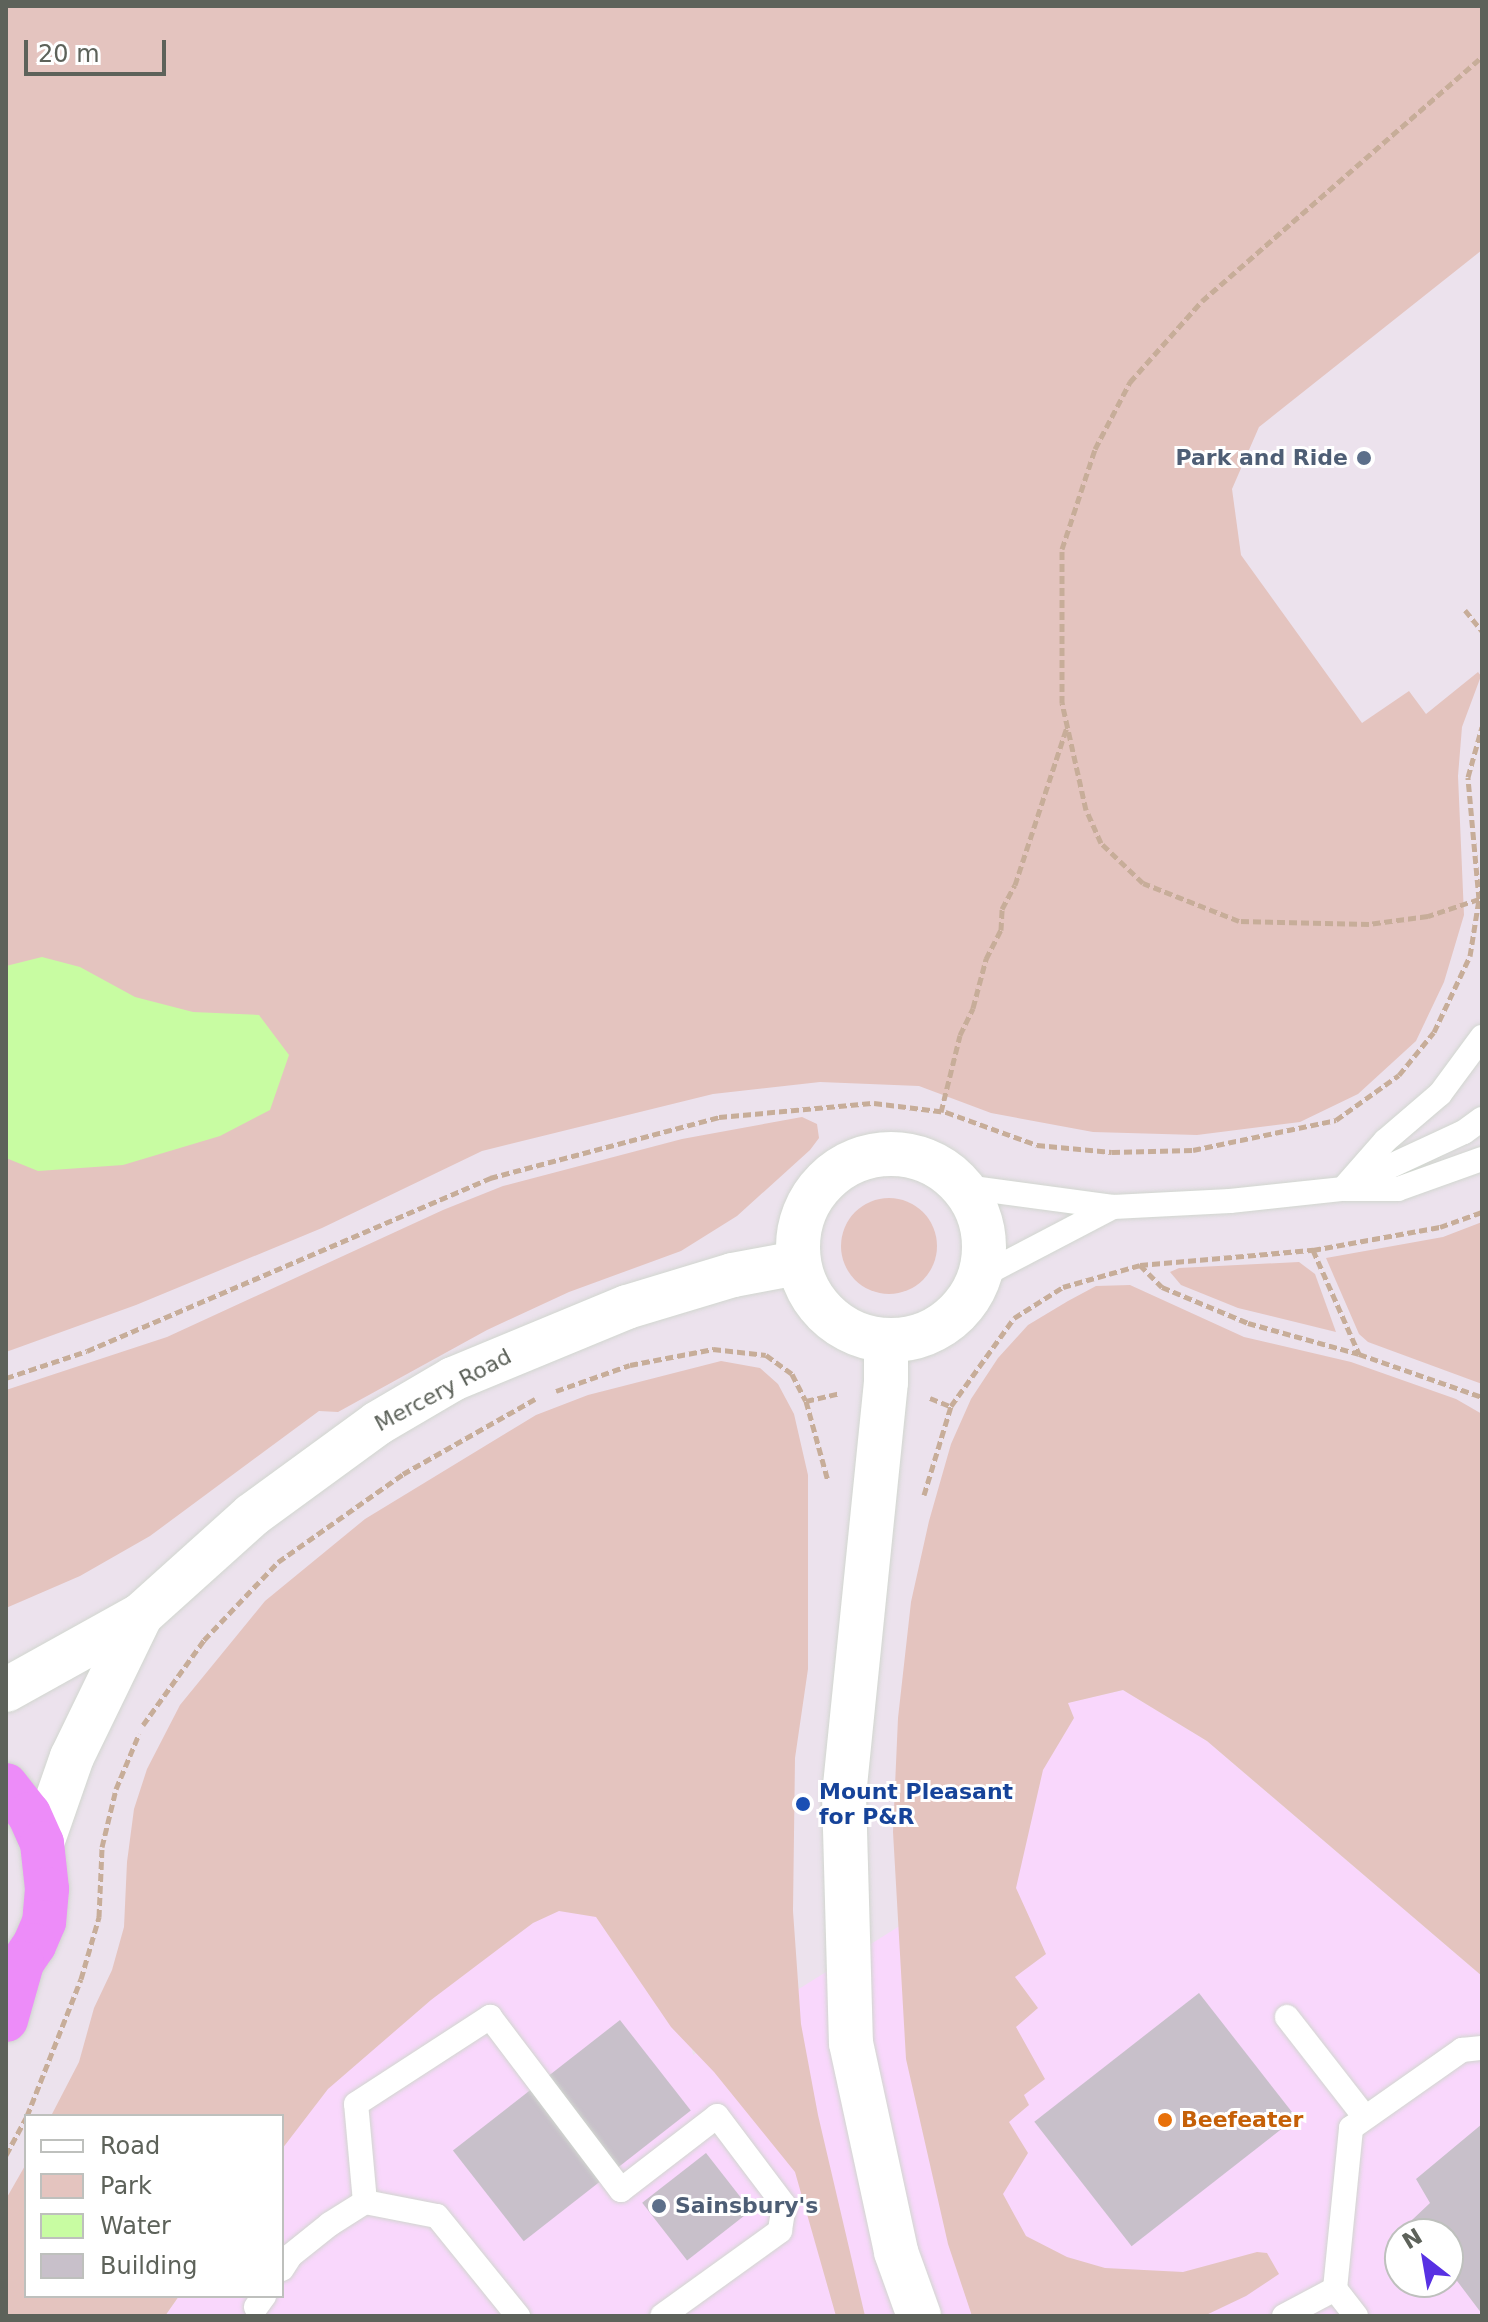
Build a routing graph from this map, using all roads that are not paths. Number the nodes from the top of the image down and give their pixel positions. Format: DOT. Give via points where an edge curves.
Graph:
graph roads {
  1 [pos="1482,1037"];
  2 [pos="1482,1119"];
  3 [pos="1482,1159"];
  4 [pos="965,1187"];
  5 [pos="1343,1189"];
  6 [pos="1113,1207"];
  7 [pos="798,1263"];
  8 [pos="981,1276"];
  9 [pos="886,1341"];
  10 [pos="141,1615"];
  11 [pos="6,1690"];
  12 [pos="6,1785"];
  13 [pos="42,1843"];
  14 [pos="14,1970"];
  15 [pos="1287,2017"];
  16 [pos="6,2020"];
  17 [pos="1482,2048"];
  18 [pos="1364,2116"];
  19 [pos="365,2202"];
  20 [pos="284,2266"];
  21 [pos="1335,2289"];
  22 [pos="518,2316"];
  23 [pos="662,2316"];
  24 [pos="919,2316"];
  25 [pos="1284,2316"];
  26 [pos="1356,2316"];
  1 -- 5 [label="lane" via="1440,1094 1385,1141"];
  2 -- 5 [label="lane"];
  3 -- 5 [label="lane" via="1398,1189"];
  4 -- 6 [label="lane"];
  4 -- 7 [label="street" via="942,1167 913,1155 882,1153 853,1161 827,1179 808,1203 798,1232"];
  4 -- 8 [label="street" via="980,1214 986,1245"];
  5 -- 6 [label="lane"];
  6 -- 8 [label="lane"];
  7 -- 9 [label="street" via="809,1292 828,1317 855,1334"];
  7 -- 10 [label="street, Mercery Road" via="733,1275 627,1307 453,1379 378,1423 264,1506"];
  8 -- 9 [label="street" via="967,1303 945,1325"];
  9 -- 24 [label="street" via="844,1794 851,2043 896,2252"];
  10 -- 11 [label="street"];
  10 -- 13 [label="street" via="72,1757"];
  12 -- 13 [label="highway" via="29,1814"];
  13 -- 14 [label="highway" via="47,1864 44,1922"];
  14 -- 16 [label="highway"];
  15 -- 18 [label="lane"];
  17 -- 18 [label="lane" via="1462,2050 1385,2107"];
  18 -- 21 [label="lane" via="1351,2128"];
  19 -- 20 [label="lane" via="330,2224"];
  19 -- 22 [label="lane" via="437,2216"];
  19 -- 23 [label="lane" via="356,2104 490,2017 621,2190 717,2116 784,2205 780,2231"];
  21 -- 25 [label="lane"];
  21 -- 26 [label="lane"];
}
